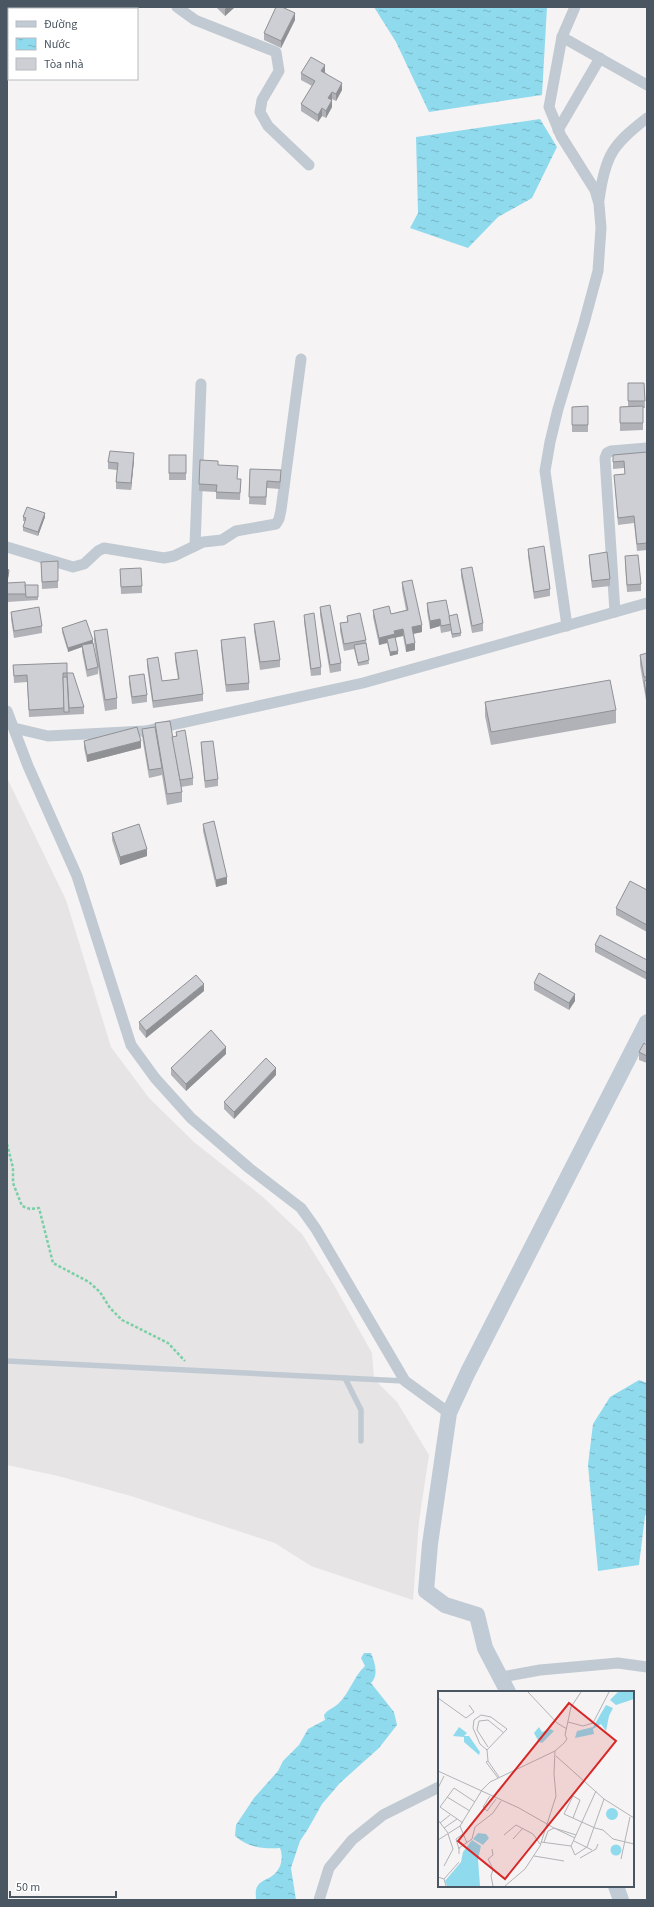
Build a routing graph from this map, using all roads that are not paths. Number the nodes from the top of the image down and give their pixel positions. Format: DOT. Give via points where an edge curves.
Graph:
graph roads {
  1 [pos="178,7"];
  2 [pos="575,7"];
  3 [pos="562,37"];
  4 [pos="600,58"];
  5 [pos="647,85"];
  6 [pos="647,118"];
  7 [pos="558,130"];
  8 [pos="309,165"];
  9 [pos="598,204"];
  10 [pos="301,359"];
  11 [pos="201,384"];
  12 [pos="647,448"];
  13 [pos="195,546"];
  14 [pos="7,547"];
  15 [pos="647,603"];
  16 [pos="615,612"];
  17 [pos="567,626"];
  18 [pos="7,711"];
  19 [pos="10,730"];
  20 [pos="647,1022"];
  21 [pos="7,1361"];
  22 [pos="345,1378"];
  23 [pos="405,1381"];
  24 [pos="449,1413"];
  25 [pos="361,1441"];
  26 [pos="647,1667"];
  27 [pos="502,1677"];
  28 [pos="508,1691"];
  29 [pos="438,1788"];
  30 [pos="616,1887"];
  31 [pos="319,1900"];
  32 [pos="622,1900"];
  1 -- 8 [label="street" via="195,20 276,52 279,71 262,100 260,112 268,126"];
  2 -- 3 [label="street"];
  3 -- 4 [label="street"];
  3 -- 7 [label="street" via="549,107"];
  4 -- 5 [label="street"];
  4 -- 7 [label="street"];
  6 -- 9 [label="street" via="611,153 603,172"];
  7 -- 9 [label="street" via="590,182"];
  9 -- 17 [label="street" via="601,228 598,271 558,409 545,471"];
  10 -- 13 [label="street" via="279,519 276,524 236,531 222,540"];
  11 -- 13 [label="street"];
  12 -- 16 [label="street" via="611,451 607,453 606,458"];
  13 -- 14 [label="street" via="164,558 104,548 84,564 73,567"];
  15 -- 16 [label="street"];
  16 -- 17 [label="street"];
  17 -- 19 [label="street" via="363,684 145,731 48,736"];
  18 -- 19 [label="street"];
  19 -- 23 [label="street" via="77,876 131,1045 155,1078 191,1118 301,1208 316,1229"];
  20 -- 24 [label="street"];
  21 -- 22 [label="lane"];
  22 -- 23 [label="lane"];
  22 -- 25 [label="lane" via="361,1410"];
  23 -- 24 [label="street"];
  24 -- 27 [label="street" via="430,1544 426,1591 445,1605 477,1615 485,1648"];
  26 -- 27 [label="street" via="618,1663 540,1670"];
  27 -- 28 [label="street"];
  29 -- 31 [label="street" via="383,1815 352,1840 329,1868"];
  30 -- 32 [label="street"];
}
